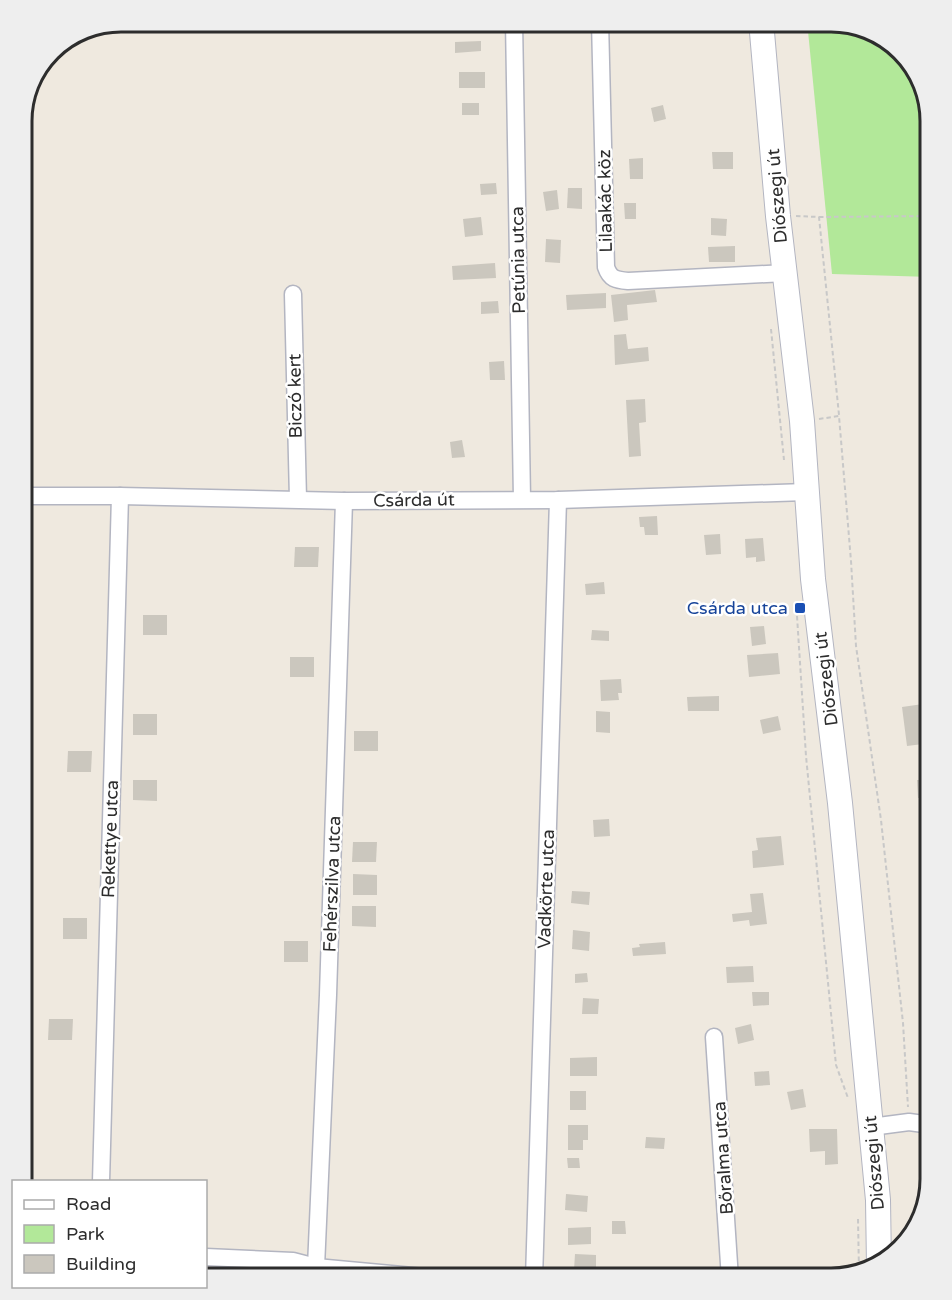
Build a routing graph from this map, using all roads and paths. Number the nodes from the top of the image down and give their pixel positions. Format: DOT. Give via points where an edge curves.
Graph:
graph roads {
  1 [pos="514,32"];
  2 [pos="600,32"];
  3 [pos="762,32"];
  4 [pos="778,216"];
  5 [pos="920,216"];
  6 [pos="819,217"];
  7 [pos="784,273"];
  8 [pos="293,294"];
  9 [pos="770,319"];
  10 [pos="839,416"];
  11 [pos="802,421"];
  12 [pos="797,492"];
  13 [pos="32,496"];
  14 [pos="120,496"];
  15 [pos="298,499"];
  16 [pos="522,499"];
  17 [pos="558,500"];
  18 [pos="344,501"];
  19 [pos="796,606"];
  20 [pos="714,1037"];
  21 [pos="849,1101"];
  22 [pos="909,1122"];
  23 [pos="920,1124"];
  24 [pos="870,1127"];
  25 [pos="101,1180"];
  26 [pos="859,1211"];
  27 [pos="879,1255"];
  28 [pos="207,1257"];
  29 [pos="859,1264"];
  30 [pos="316,1267"];
  31 [pos="327,1268"];
  32 [pos="534,1268"];
  33 [pos="729,1268"];
  1 -- 16 [label="street, Petúnia utca"];
  2 -- 7 [label="street, Lilaakác köz" via="608,274 615,280 628,281"];
  3 -- 4 [label="main road, Diószegi út"];
  4 -- 6 [label="path"];
  4 -- 7 [label="main road, Diószegi út"];
  5 -- 6 [label="path"];
  6 -- 10 [label="path"];
  7 -- 11 [label="main road, Diószegi út"];
  8 -- 15 [label="street, Biczó kert"];
  9 -- 12 [label="path"];
  10 -- 11 [label="path"];
  10 -- 22 [label="path" via="856,646 881,820 903,1023"];
  11 -- 12 [label="main road, Diószegi út"];
  12 -- 17 [label="street, Csárda út"];
  12 -- 24 [label="main road, Diószegi út" via="813,579 840,803"];
  13 -- 14 [label="street, Csárda út"];
  14 -- 15 [label="street, Csárda út"];
  14 -- 25 [label="street, Rekettye utca"];
  15 -- 18 [label="street, Csárda út"];
  16 -- 17 [label="street, Csárda út"];
  16 -- 18 [label="street, Csárda út"];
  17 -- 32 [label="street, Vadkörte utca"];
  18 -- 30 [label="street, Fehérszilva utca"];
  19 -- 21 [label="path" via="806,756 836,1065"];
  20 -- 33 [label="street, Bőralma utca"];
  22 -- 23 [label="street"];
  22 -- 24 [label="street"];
  24 -- 27 [label="main road, Diószegi út"];
  26 -- 29 [label="path"];
  28 -- 30 [label="street" via="293,1261"];
  30 -- 31 [label="street"];
}
